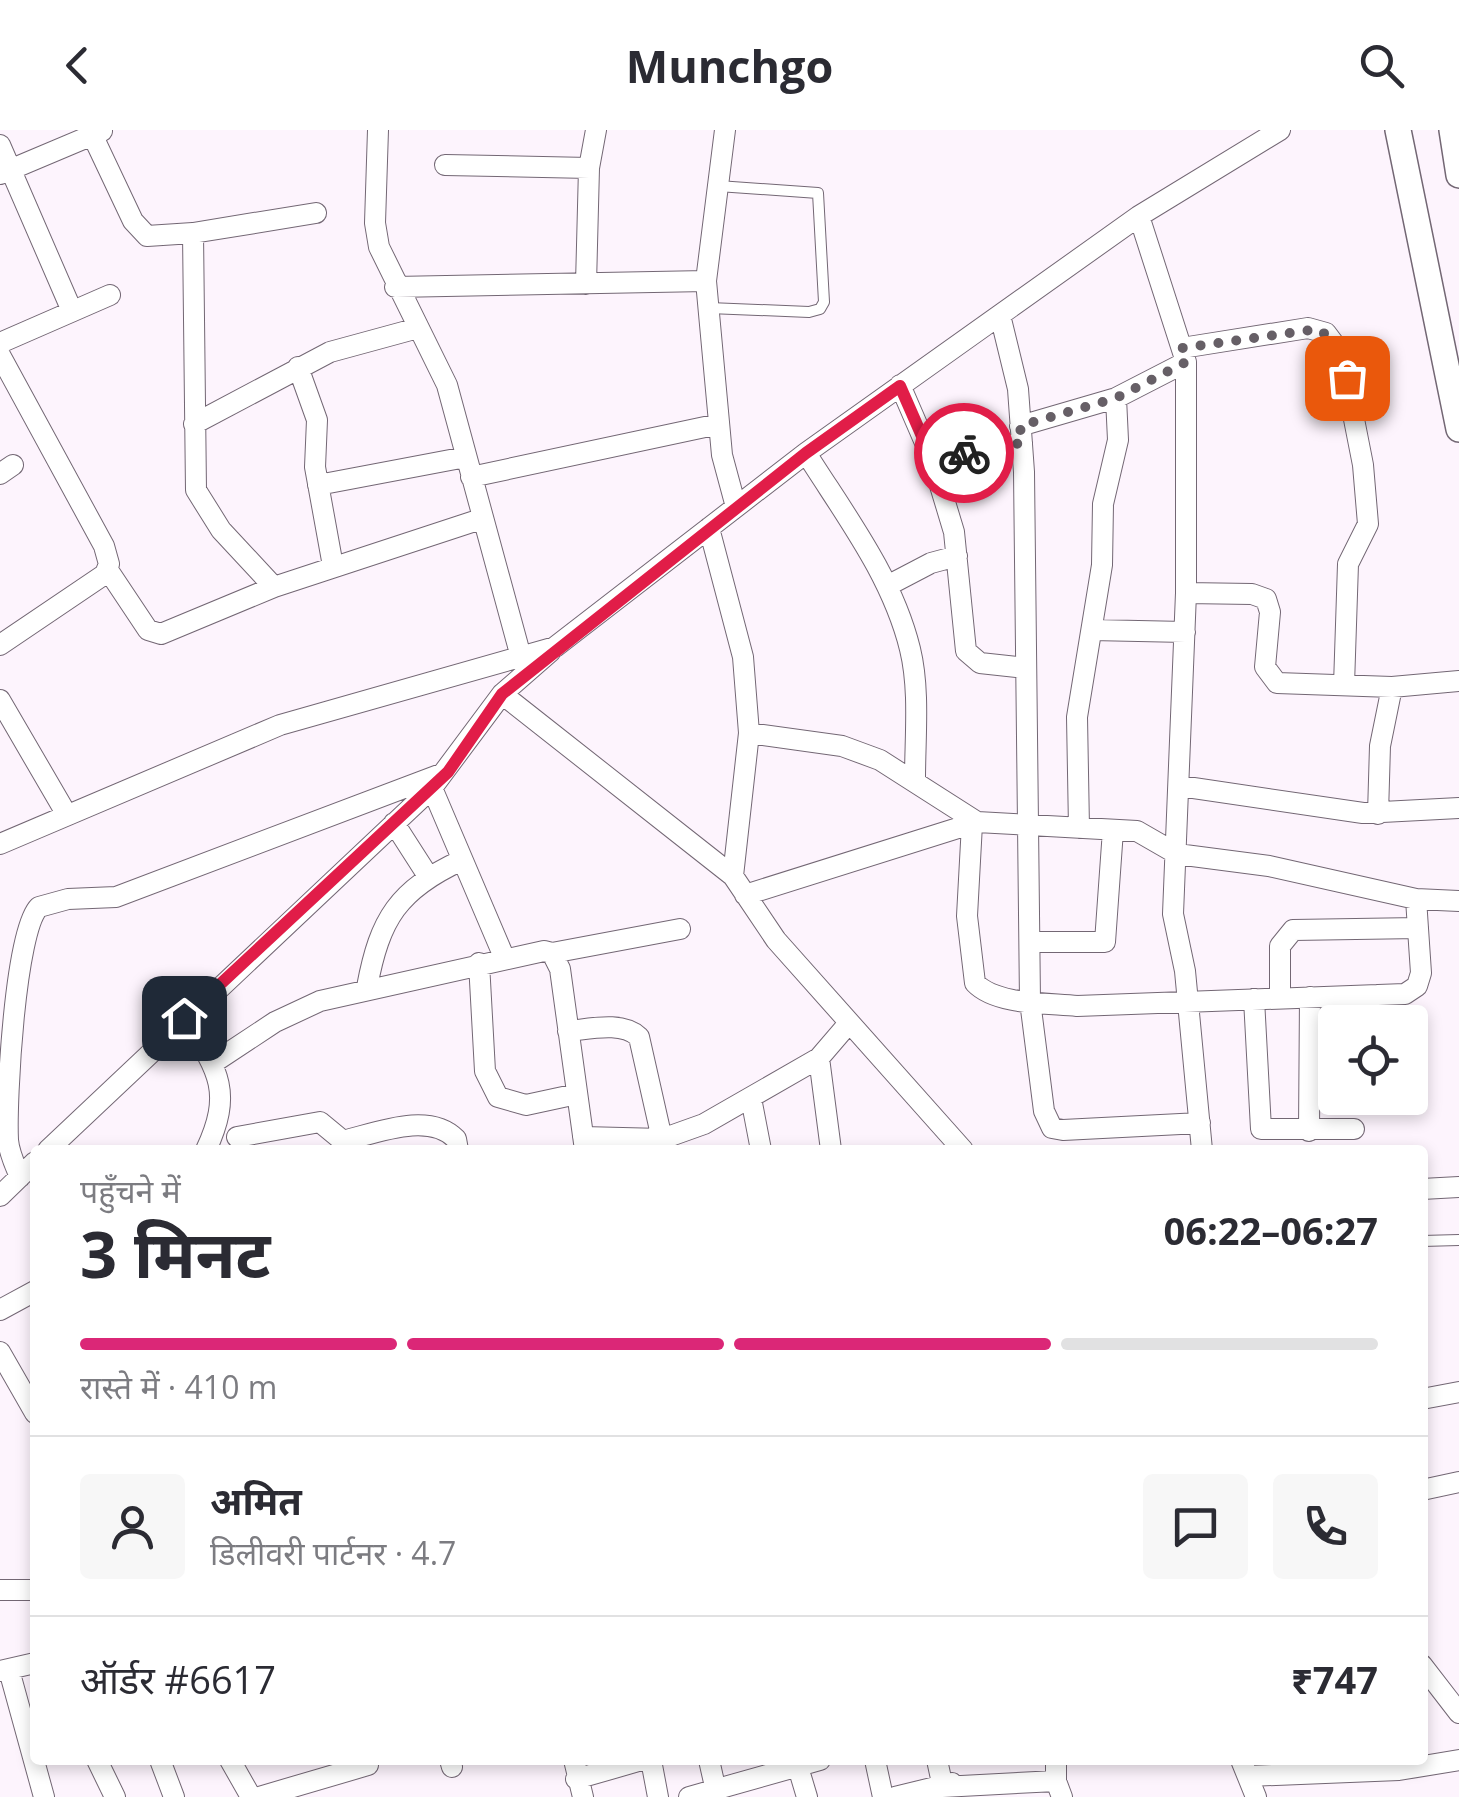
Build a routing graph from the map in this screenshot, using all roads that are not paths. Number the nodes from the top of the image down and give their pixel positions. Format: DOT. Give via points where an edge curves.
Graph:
graph roads {
  1 [pos="378,130"];
  2 [pos="596,130"];
  3 [pos="725,130"];
  4 [pos="1280,130"];
  5 [pos="1398,130"];
  6 [pos="1452,130"];
  7 [pos="95,131"];
  8 [pos="0,145"];
  9 [pos="445,165"];
  10 [pos="589,168"];
  11 [pos="6,172"];
  12 [pos="1459,175"];
  13 [pos="718,186"];
  14 [pos="316,213"];
  15 [pos="1139,216"];
  16 [pos="193,233"];
  17 [pos="706,282"];
  18 [pos="586,284"];
  19 [pos="395,287"];
  20 [pos="110,294"];
  21 [pos="708,308"];
  22 [pos="72,312"];
  23 [pos="1000,315"];
  24 [pos="418,328"];
  25 [pos="0,343"];
  26 [pos="0,355"];
  27 [pos="1184,355"];
  28 [pos="298,367"];
  29 [pos="900,386"];
  30 [pos="1116,398"];
  31 [pos="194,424"];
  32 [pos="720,424"];
  33 [pos="1459,428"];
  34 [pos="1021,434"];
  35 [pos="806,453"];
  36 [pos="932,459"];
  37 [pos="468,467"];
  38 [pos="318,485"];
  39 [pos="736,506"];
  40 [pos="481,518"];
  41 [pos="708,528"];
  42 [pos="957,556"];
  43 [pos="333,566"];
  44 [pos="108,570"];
  45 [pos="887,586"];
  46 [pos="274,587"];
  47 [pos="1186,593"];
  48 [pos="1092,630"];
  49 [pos="1185,632"];
  50 [pos="0,644"];
  51 [pos="555,647"];
  52 [pos="520,656"];
  53 [pos="1026,668"];
  54 [pos="1459,682"];
  55 [pos="1344,685"];
  56 [pos="1392,687"];
  57 [pos="502,694"];
  58 [pos="0,700"];
  59 [pos="749,733"];
  60 [pos="448,772"];
  61 [pos="915,779"];
  62 [pos="1180,786"];
  63 [pos="432,788"];
  64 [pos="1459,808"];
  65 [pos="1378,814"];
  66 [pos="67,815"];
  67 [pos="394,823"];
  68 [pos="974,823"];
  69 [pos="1030,825"];
  70 [pos="1080,828"];
  71 [pos="1113,830"];
  72 [pos="0,844"];
  73 [pos="1177,854"];
  74 [pos="462,860"];
  75 [pos="428,876"];
  76 [pos="733,876"];
  77 [pos="746,894"];
  78 [pos="1416,900"];
  79 [pos="1459,901"];
  80 [pos="1418,928"];
  81 [pos="680,929"];
  82 [pos="1030,942"];
  83 [pos="552,953"];
  84 [pos="504,957"];
  85 [pos="479,963"];
  86 [pos="366,988"];
  87 [pos="1378,995"];
  88 [pos="1310,997"];
  89 [pos="1254,998"];
  90 [pos="1280,998"];
  91 [pos="1188,1000"];
  92 [pos="1030,1001"];
  93 [pos="1379,1005"];
  94 [pos="184,1018"];
  95 [pos="850,1023"];
  96 [pos="568,1031"];
  97 [pos="818,1058"];
  98 [pos="213,1062"];
  99 [pos="578,1094"];
  100 [pos="750,1098"];
  101 [pos="222,1104"];
  102 [pos="1200,1123"];
  103 [pos="1354,1129"];
  104 [pos="1309,1131"];
  105 [pos="662,1139"];
  106 [pos="240,1143"];
  107 [pos="584,1144"];
  108 [pos="53,1145"];
  109 [pos="208,1145"];
  110 [pos="345,1145"];
  111 [pos="457,1145"];
  112 [pos="760,1145"];
  113 [pos="830,1145"];
  114 [pos="954,1145"];
  115 [pos="1202,1145"];
  116 [pos="27,1170"];
  117 [pos="1459,1187"];
  118 [pos="1428,1189"];
  119 [pos="0,1196"];
  120 [pos="1459,1240"];
  121 [pos="1428,1241"];
  122 [pos="30,1293"];
  123 [pos="0,1310"];
  124 [pos="0,1352"];
  125 [pos="1459,1392"];
  126 [pos="1428,1398"];
  127 [pos="30,1405"];
  128 [pos="1459,1482"];
  129 [pos="1428,1489"];
  130 [pos="0,1590"];
  131 [pos="30,1590"];
  132 [pos="30,1665"];
  133 [pos="4,1670"];
  134 [pos="1428,1672"];
  135 [pos="1459,1713"];
  136 [pos="30,1753"];
  137 [pos="1459,1760"];
  138 [pos="34,1765"];
  139 [pos="99,1765"];
  140 [pos="162,1765"];
  141 [pos="233,1765"];
  142 [pos="368,1765"];
  143 [pos="625,1765"];
  144 [pos="652,1765"];
  145 [pos="711,1765"];
  146 [pos="802,1765"];
  147 [pos="875,1765"];
  148 [pos="939,1765"];
  149 [pos="798,1766"];
  150 [pos="332,1767"];
  151 [pos="1296,1767"];
  152 [pos="1244,1768"];
  153 [pos="578,1779"];
  154 [pos="1058,1779"];
  155 [pos="945,1785"];
  156 [pos="716,1791"];
  157 [pos="44,1797"];
  158 [pos="115,1797"];
  159 [pos="174,1797"];
  160 [pos="251,1797"];
  161 [pos="259,1797"];
  162 [pos="658,1797"];
  163 [pos="688,1797"];
  164 [pos="807,1797"];
  165 [pos="883,1797"];
  166 [pos="895,1797"];
  167 [pos="1256,1797"];
  1 -- 19 [label="street" via="374,223"];
  2 -- 10 [label="street"];
  3 -- 13 [label="street"];
  4 -- 15 [label="street"];
  5 -- 33 [label="street"];
  6 -- 12 [label="street"];
  7 -- 11 [label="street"];
  7 -- 16 [label="street" via="139,231 156,238"];
  8 -- 11 [label="street"];
  9 -- 10 [label="street"];
  10 -- 18 [label="street"];
  11 -- 22 [label="street"];
  13 -- 17 [label="street"];
  13 -- 21 [label="lane" via="818,194 824,302 809,312"];
  14 -- 16 [label="street"];
  15 -- 23 [label="street"];
  15 -- 27 [label="street"];
  16 -- 31 [label="street"];
  17 -- 18 [label="street"];
  17 -- 21 [label="street"];
  18 -- 19 [label="street"];
  19 -- 24 [label="street"];
  20 -- 22 [label="street"];
  21 -- 32 [label="street"];
  22 -- 25 [label="street"];
  23 -- 29 [label="street"];
  23 -- 34 [label="street"];
  24 -- 28 [label="street" via="370,338"];
  24 -- 37 [label="street" via="446,384"];
  26 -- 44 [label="street" via="104,546"];
  27 -- 30 [label="street"];
  27 -- 47 [label="street"];
  27 -- 55 [label="street" via="1308,328 1326,333 1340,353 1364,465 1368,524 1348,564"];
  28 -- 31 [label="street"];
  28 -- 38 [label="street" via="316,420"];
  29 -- 35 [label="street"];
  29 -- 36 [label="street"];
  30 -- 34 [label="street"];
  30 -- 48 [label="street" via="1118,440 1103,504"];
  31 -- 46 [label="street" via="196,490 221,530"];
  32 -- 37 [label="street"];
  32 -- 39 [label="street"];
  34 -- 36 [label="street"];
  34 -- 53 [label="street"];
  35 -- 39 [label="street"];
  35 -- 45 [label="street"];
  36 -- 42 [label="street"];
  37 -- 38 [label="street"];
  37 -- 40 [label="street"];
  38 -- 43 [label="street"];
  39 -- 41 [label="street"];
  40 -- 43 [label="street"];
  40 -- 52 [label="street"];
  41 -- 51 [label="street"];
  41 -- 59 [label="street" via="744,657"];
  42 -- 45 [label="street"];
  42 -- 53 [label="street" via="966,651 980,663"];
  43 -- 46 [label="street"];
  44 -- 46 [label="street" via="148,630 161,634"];
  44 -- 50 [label="street"];
  45 -- 61 [label="street" via="911,652"];
  47 -- 49 [label="street"];
  47 -- 55 [label="street" via="1260,596 1269,604 1266,667 1272,680"];
  48 -- 49 [label="street"];
  48 -- 70 [label="street" via="1075,748"];
  49 -- 62 [label="street"];
  51 -- 52 [label="street"];
  51 -- 57 [label="street"];
  52 -- 66 [label="street" via="280,725"];
  53 -- 69 [label="street"];
  54 -- 56 [label="street"];
  55 -- 56 [label="street"];
  56 -- 65 [label="street" via="1380,746"];
  57 -- 60 [label="street"];
  57 -- 76 [label="street"];
  58 -- 66 [label="street"];
  59 -- 61 [label="street" via="842,746"];
  59 -- 76 [label="street"];
  60 -- 63 [label="street"];
  60 -- 116 [label="street" via="116,896 39,907 26,928 18,981 8,1139"];
  61 -- 68 [label="street"];
  62 -- 65 [label="street"];
  62 -- 73 [label="street"];
  63 -- 67 [label="street"];
  63 -- 74 [label="street"];
  64 -- 65 [label="street"];
  66 -- 72 [label="street"];
  67 -- 75 [label="street"];
  67 -- 94 [label="street"];
  68 -- 69 [label="street"];
  68 -- 77 [label="street"];
  68 -- 92 [label="street" via="968,916 975,983"];
  69 -- 70 [label="street"];
  69 -- 82 [label="street"];
  70 -- 71 [label="street"];
  71 -- 73 [label="street" via="1137,831"];
  71 -- 82 [label="street" via="1104,942"];
  73 -- 78 [label="street" via="1269,866"];
  73 -- 91 [label="street" via="1172,914"];
  74 -- 75 [label="street"];
  74 -- 84 [label="street"];
  75 -- 86 [label="street" via="409,889 376,942"];
  76 -- 77 [label="street"];
  77 -- 95 [label="street" via="776,940"];
  78 -- 79 [label="street"];
  78 -- 80 [label="street"];
  80 -- 87 [label="street" via="1417,986 1405,994"];
  80 -- 90 [label="street" via="1293,930 1280,946"];
  81 -- 83 [label="street"];
  82 -- 92 [label="street"];
  83 -- 84 [label="street"];
  83 -- 96 [label="street"];
  84 -- 85 [label="street"];
  85 -- 86 [label="street"];
  85 -- 99 [label="street" via="486,1071 498,1097 526,1104"];
  86 -- 98 [label="street" via="320,1000"];
  87 -- 88 [label="street"];
  87 -- 93 [label="street"];
  88 -- 90 [label="street"];
  88 -- 104 [label="street"];
  89 -- 90 [label="street"];
  89 -- 91 [label="street"];
  89 -- 104 [label="street" via="1258,1126 1266,1132"];
  91 -- 92 [label="street" via="1077,1006"];
  91 -- 102 [label="street"];
  92 -- 102 [label="street" via="1052,1128"];
  94 -- 98 [label="street"];
  94 -- 108 [label="street"];
  95 -- 97 [label="street"];
  95 -- 114 [label="street"];
  96 -- 99 [label="street"];
  96 -- 105 [label="street" via="634,1031"];
  97 -- 100 [label="street"];
  97 -- 113 [label="street"];
  98 -- 101 [label="street"];
  99 -- 107 [label="street"];
  100 -- 105 [label="street"];
  100 -- 112 [label="street"];
  101 -- 106 [label="street"];
  101 -- 109 [label="street"];
  102 -- 115 [label="street"];
  103 -- 104 [label="street"];
  105 -- 107 [label="street"];
  106 -- 110 [label="street" via="320,1122"];
  110 -- 111 [label="street" via="392,1129 437,1127"];
  116 -- 119 [label="street"];
  117 -- 118 [label="street"];
  120 -- 121 [label="lane"];
  122 -- 123 [label="street"];
  124 -- 127 [label="street"];
  125 -- 126 [label="street"];
  128 -- 129 [label="street"];
  130 -- 131 [label="street"];
  132 -- 133 [label="street"];
  133 -- 136 [label="street"];
  134 -- 135 [label="street"];
  137 -- 151 [label="street" via="1399,1770"];
  138 -- 157 [label="street"];
  139 -- 158 [label="street"];
  140 -- 159 [label="street"];
  141 -- 160 [label="street"];
  142 -- 150 [label="street"];
  143 -- 153 [label="street"];
  144 -- 162 [label="street"];
  145 -- 156 [label="street"];
  146 -- 149 [label="street"];
  147 -- 165 [label="street"];
  148 -- 155 [label="street"];
  149 -- 156 [label="street"];
  149 -- 164 [label="street"];
  150 -- 161 [label="street"];
  151 -- 152 [label="street"];
  152 -- 167 [label="street"];
  154 -- 155 [label="street"];
  155 -- 166 [label="street"];
  156 -- 163 [label="street"];
}
